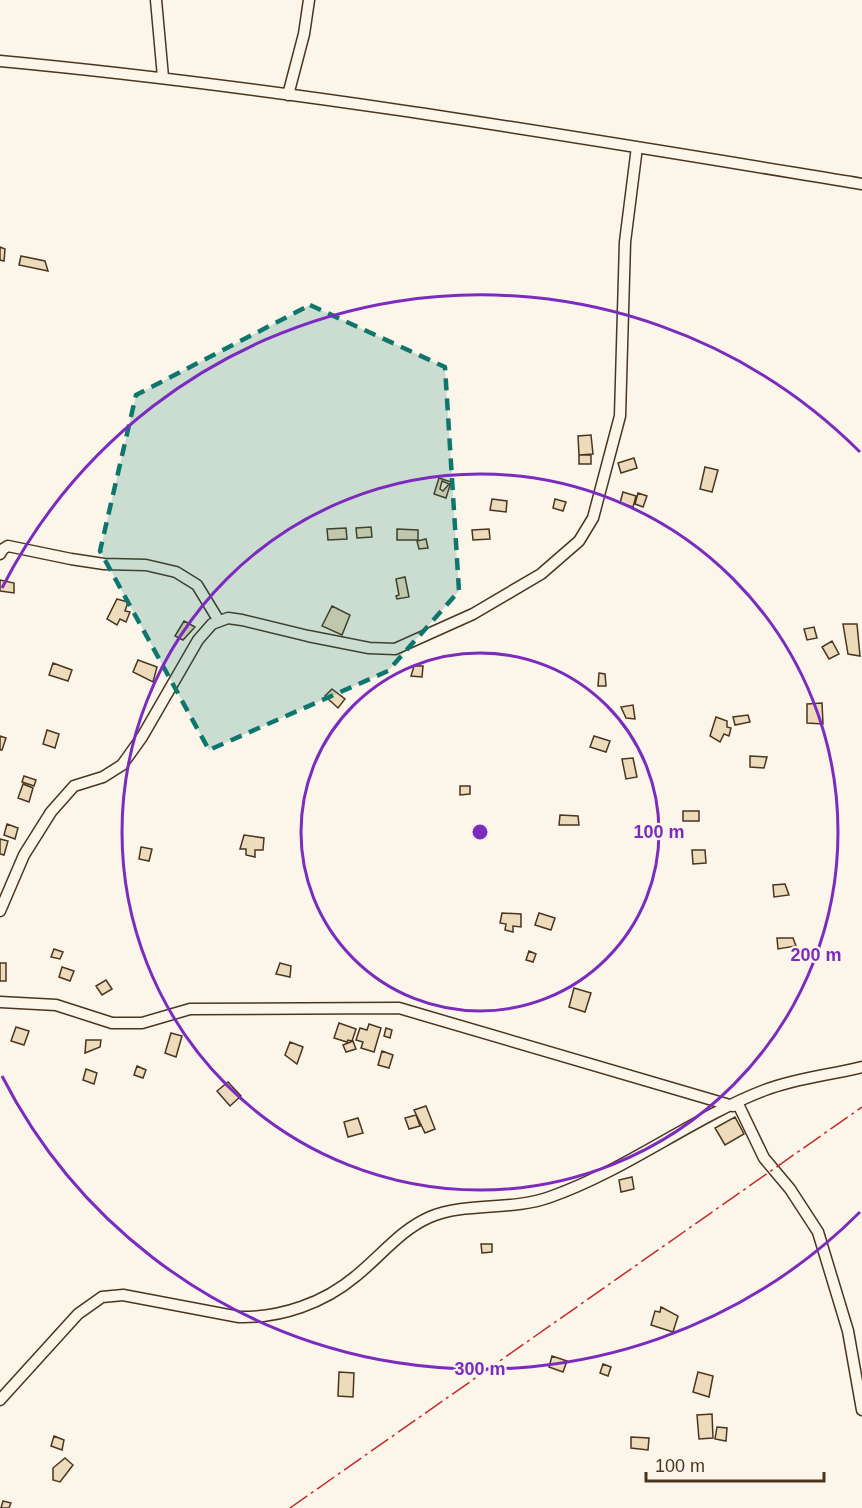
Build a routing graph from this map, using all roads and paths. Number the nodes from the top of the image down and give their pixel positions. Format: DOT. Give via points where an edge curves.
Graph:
graph roads {
  1 [pos="156,0"];
  2 [pos="309,0"];
  3 [pos="0,61"];
  4 [pos="163,77"];
  5 [pos="288,95"];
  6 [pos="637,147"];
  7 [pos="862,184"];
  8 [pos="0,554"];
  9 [pos="219,621"];
  10 [pos="0,911"];
  11 [pos="0,1002"];
  12 [pos="862,1066"];
  13 [pos="735,1105"];
  14 [pos="0,1400"];
  15 [pos="862,1410"];
  1 -- 4 [label="street"];
  2 -- 5 [label="street"];
  3 -- 4 [label="street"];
  4 -- 5 [label="street"];
  5 -- 6 [label="street"];
  6 -- 7 [label="street"];
  6 -- 9 [label="street" via="625,242 620,416 593,518 579,541 541,574 474,614 395,649 369,648 242,620"];
  8 -- 9 [label="street" via="9,546 104,564 161,567 189,578"];
  9 -- 10 [label="street" via="198,640 122,765 103,777 74,786 51,812 24,855"];
  11 -- 13 [label="street" via="56,1005 98,1020 129,1024 190,1009 399,1008"];
  12 -- 13 [label="street" via="774,1087"];
  13 -- 14 [label="street" via="550,1198 447,1211 430,1217 400,1236 346,1283 295,1309 239,1317 123,1294 102,1296 78,1314"];
  13 -- 15 [label="street" via="764,1158 818,1232 848,1331"];
}
